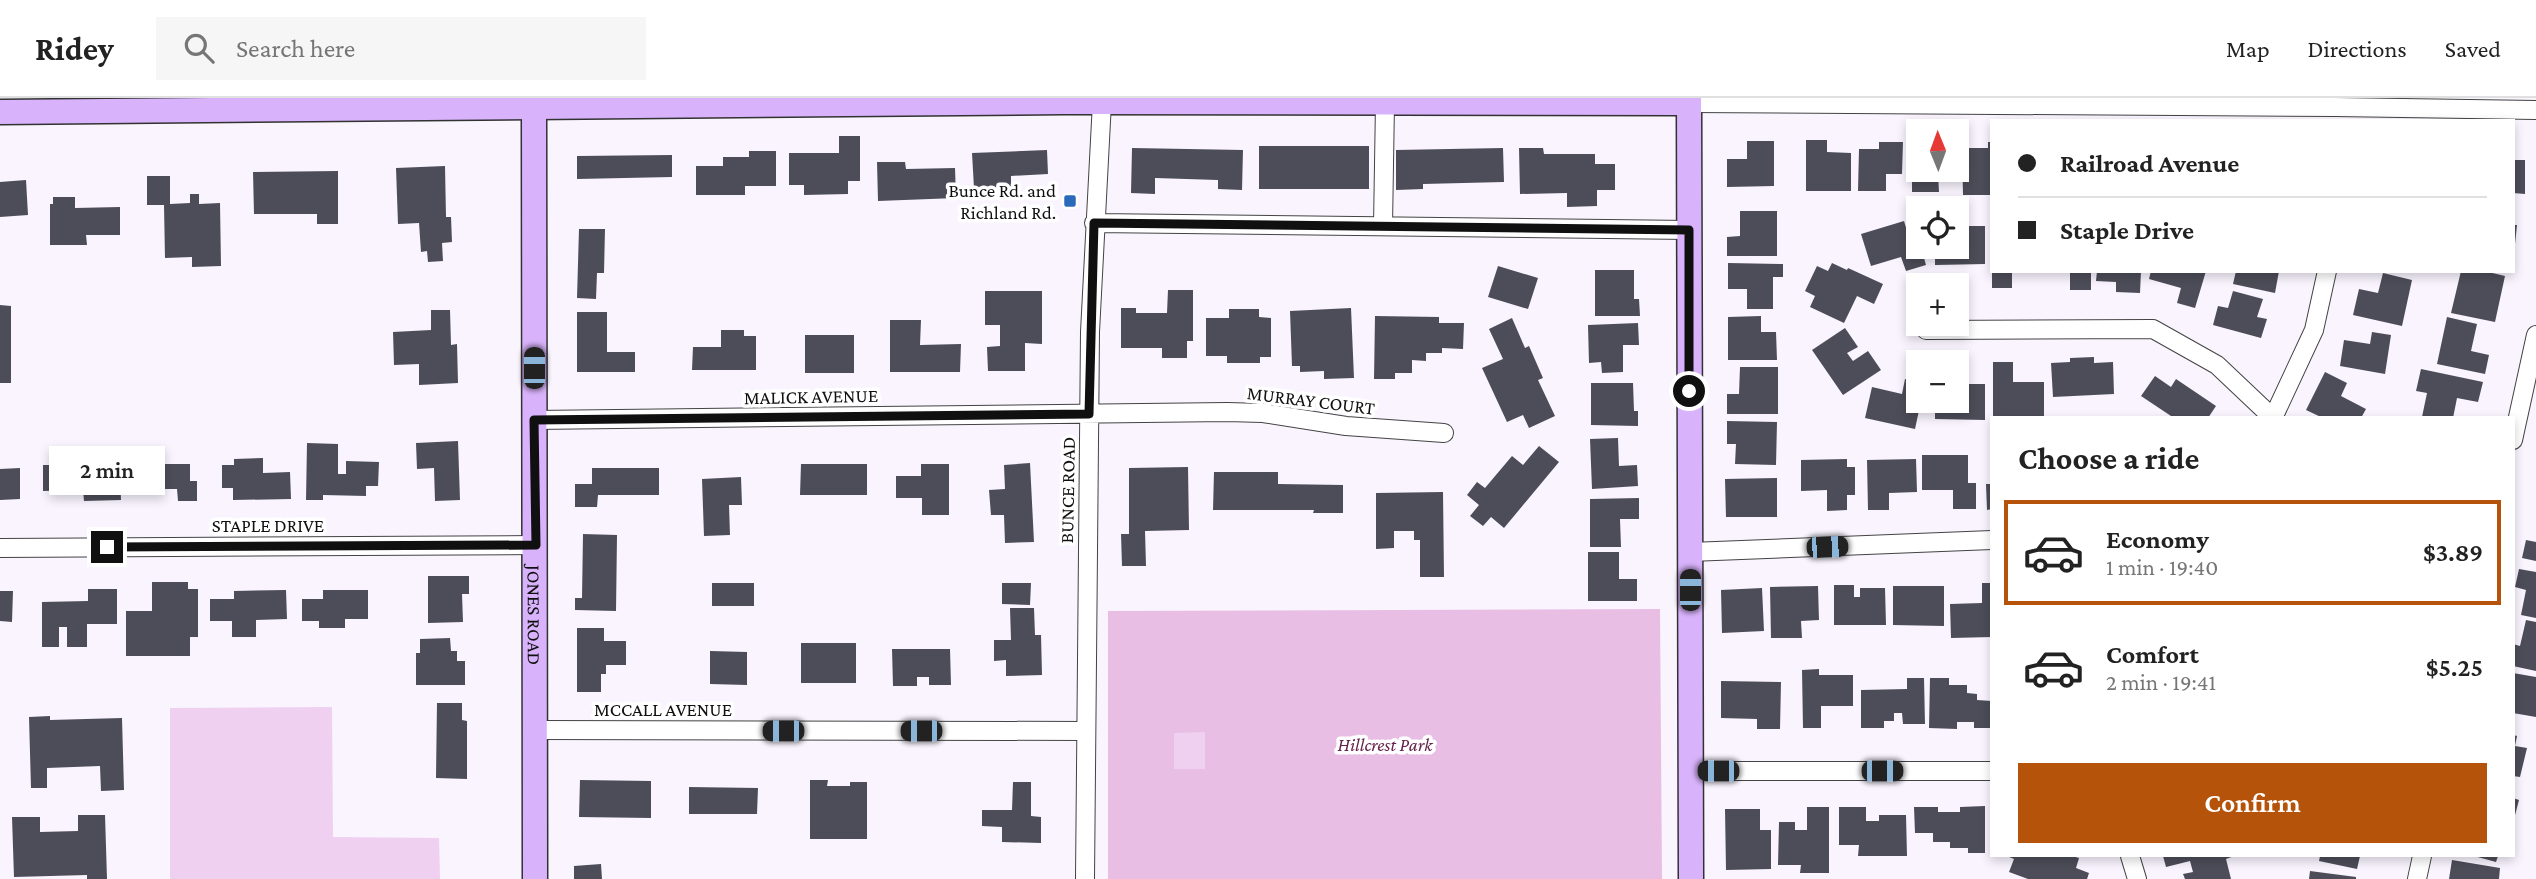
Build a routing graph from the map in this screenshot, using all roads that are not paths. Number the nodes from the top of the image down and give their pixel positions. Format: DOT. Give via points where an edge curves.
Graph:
graph roads {
  1 [pos="1102,100"];
  2 [pos="1689,101"];
  3 [pos="534,102"];
  4 [pos="279,103"];
  5 [pos="1385,103"];
  6 [pos="11,107"];
  7 [pos="2335,108"];
  8 [pos="2536,110"];
  9 [pos="1094,223"];
  10 [pos="1383,226"];
  11 [pos="1689,230"];
  12 [pos="2328,273"];
  13 [pos="1969,330"];
  14 [pos="2536,335"];
  15 [pos="1089,414"];
  16 [pos="2271,416"];
  17 [pos="2274,416"];
  18 [pos="534,420"];
  19 [pos="2515,431"];
  20 [pos="1444,433"];
  21 [pos="1990,540"];
  22 [pos="536,545"];
  23 [pos="0,548"];
  24 [pos="1690,551"];
  25 [pos="535,730"];
  26 [pos="1086,731"];
  27 [pos="1690,771"];
  28 [pos="1990,771"];
  29 [pos="2130,857"];
  30 [pos="2422,857"];
  31 [pos="535,879"];
  32 [pos="1086,879"];
  33 [pos="1691,879"];
  34 [pos="2137,879"];
  35 [pos="2417,879"];
  1 -- 3 [label="street"];
  1 -- 5 [label="street"];
  1 -- 9 [label="street, BUNCE ROAD"];
  2 -- 5 [label="street"];
  2 -- 7 [label="street"];
  2 -- 11 [label="street"];
  3 -- 4 [label="street"];
  3 -- 18 [label="street, JONES ROAD"];
  4 -- 6 [label="street"];
  5 -- 10 [label="street"];
  7 -- 8 [label="street"];
  9 -- 10 [label="street"];
  9 -- 15 [label="street, BUNCE ROAD"];
  10 -- 11 [label="street"];
  11 -- 24 [label="street"];
  12 -- 17 [label="street" via="2314,330"];
  13 -- 16 [label="street" via="2153,329 2217,365"];
  14 -- 19 [label="street"];
  15 -- 18 [label="street, MALICK AVENUE"];
  15 -- 20 [label="street, MURRAY COURT" via="1263,413 1346,426"];
  15 -- 26 [label="street, BUNCE ROAD"];
  18 -- 22 [label="street, JONES ROAD"];
  21 -- 24 [label="street"];
  22 -- 23 [label="street, STAPLE DRIVE"];
  22 -- 25 [label="street, JONES ROAD"];
  24 -- 27 [label="street"];
  25 -- 26 [label="street, MCCALL AVENUE"];
  25 -- 31 [label="street, JONES ROAD"];
  26 -- 32 [label="street, BUNCE ROAD"];
  27 -- 28 [label="street"];
  27 -- 33 [label="street"];
  29 -- 34 [label="street"];
  30 -- 35 [label="street"];
}
